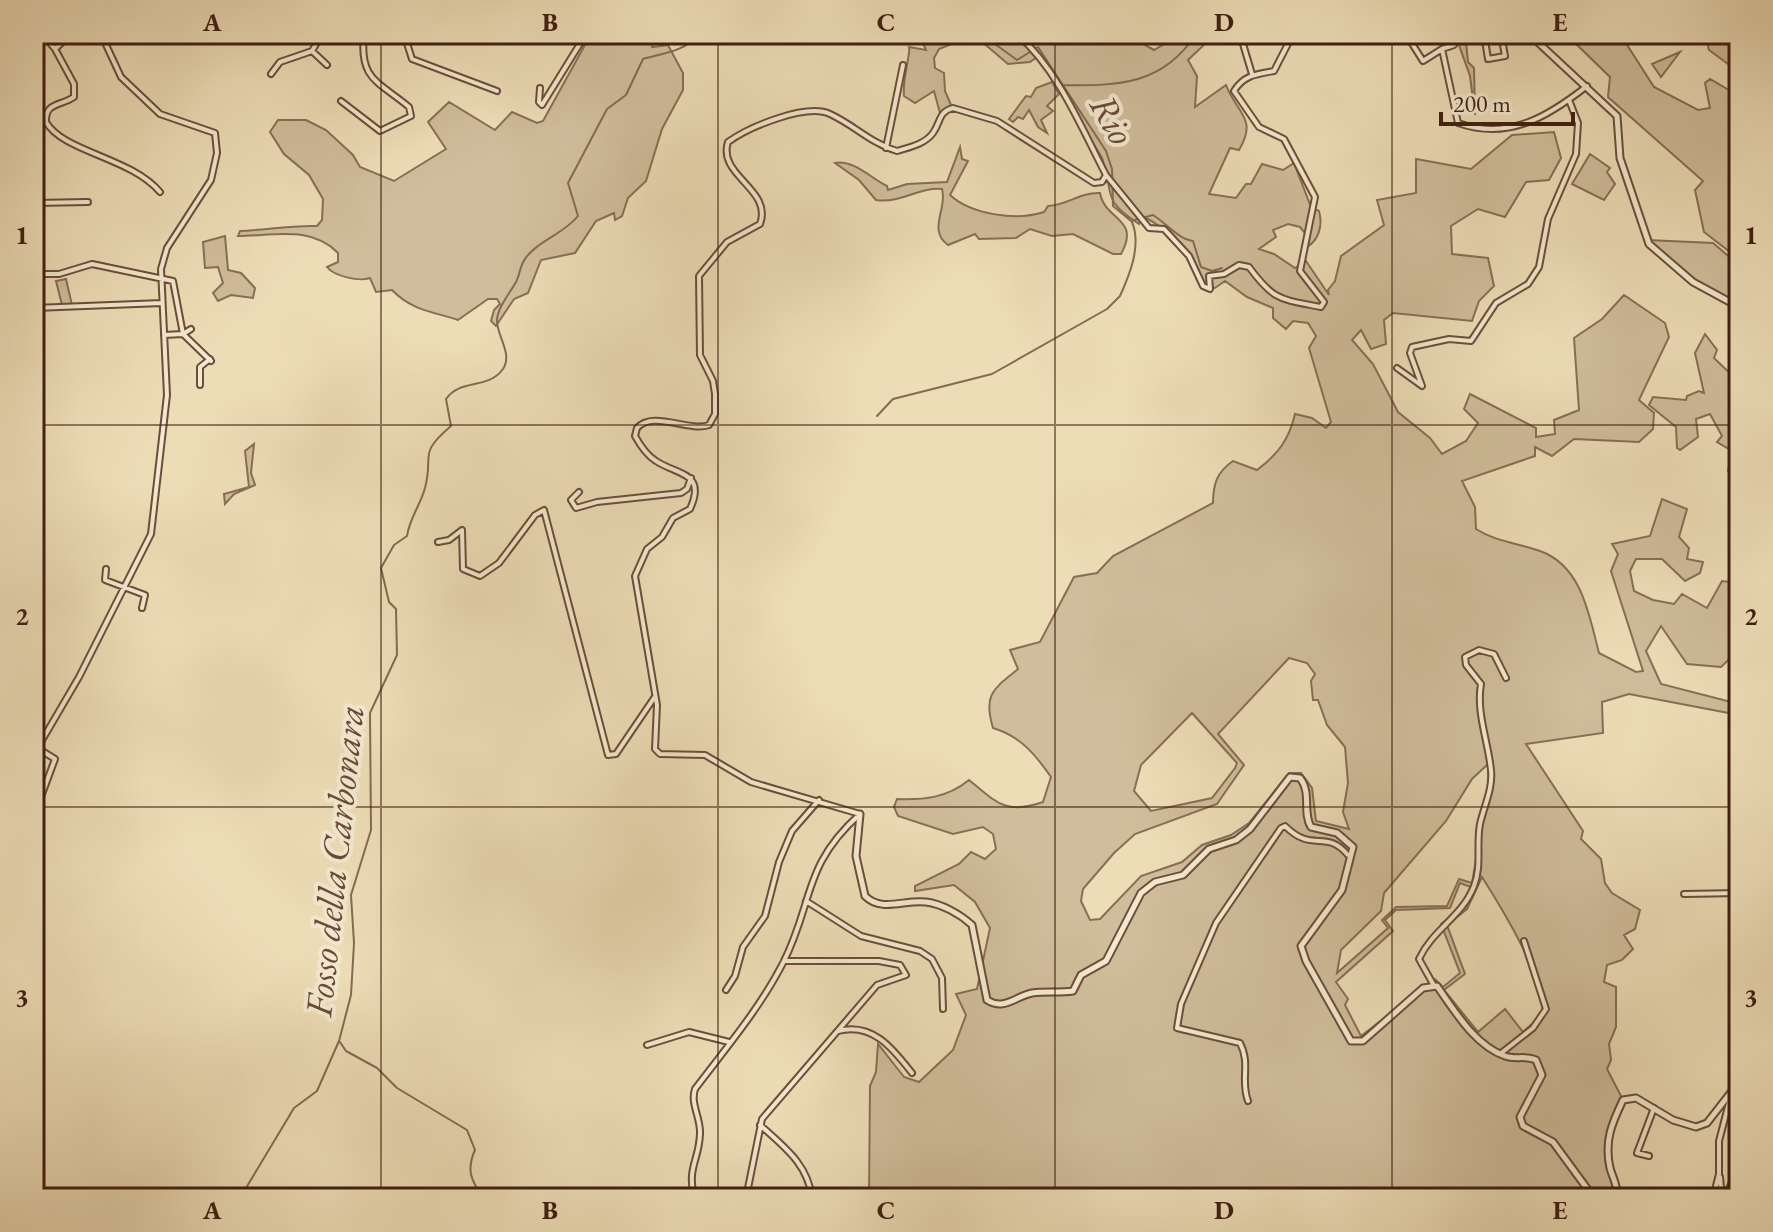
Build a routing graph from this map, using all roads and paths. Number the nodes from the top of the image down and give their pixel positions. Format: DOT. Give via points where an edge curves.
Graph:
graph roads {
  1 [pos="42,34"];
  2 [pos="71,34"];
  3 [pos="101,34"];
  4 [pos="289,34"];
  5 [pos="308,34"];
  6 [pos="322,34"];
  7 [pos="364,34"];
  8 [pos="404,34"];
  9 [pos="586,34"];
  10 [pos="1017,34"];
  11 [pos="1240,34"];
  12 [pos="1293,34"];
  13 [pos="1406,34"];
  14 [pos="1455,34"];
  15 [pos="1484,34"];
  16 [pos="1501,34"];
  17 [pos="1529,34"];
  18 [pos="1563,34"];
  19 [pos="1575,34"];
  20 [pos="55,49"];
  21 [pos="1442,49"];
  22 [pos="312,51"];
  23 [pos="327,65"];
  24 [pos="903,65"];
  25 [pos="271,74"];
  26 [pos="1252,74"];
  27 [pos="1587,86"];
  28 [pos="540,88"];
  29 [pos="497,91"];
  30 [pos="1569,100"];
  31 [pos="341,101"];
  32 [pos="886,148"];
  33 [pos="1108,176"];
  34 [pos="160,192"];
  35 [pos="88,202"];
  36 [pos="34,203"];
  37 [pos="34,274"];
  38 [pos="161,279"];
  39 [pos="162,303"];
  40 [pos="1739,307"];
  41 [pos="34,308"];
  42 [pos="191,329"];
  43 [pos="183,334"];
  44 [pos="164,335"];
  45 [pos="1397,368"];
  46 [pos="200,385"];
  47 [pos="691,478"];
  48 [pos="579,492"];
  49 [pos="438,542"];
  50 [pos="106,569"];
  51 [pos="126,586"];
  52 [pos="142,608"];
  53 [pos="1506,678"];
  54 [pos="655,696"];
  55 [pos="39,749"];
  56 [pos="34,754"];
  57 [pos="819,800"];
  58 [pos="40,810"];
  59 [pos="860,814"];
  60 [pos="1348,855"];
  61 [pos="1739,893"];
  62 [pos="1684,894"];
  63 [pos="805,900"];
  64 [pos="1524,941"];
  65 [pos="784,961"];
  66 [pos="1433,984"];
  67 [pos="726,990"];
  68 [pos="943,1009"];
  69 [pos="836,1031"];
  70 [pos="730,1042"];
  71 [pos="647,1045"];
  72 [pos="1500,1054"];
  73 [pos="912,1073"];
  74 [pos="1739,1082"];
  75 [pos="1731,1093"];
  76 [pos="1248,1101"];
  77 [pos="1654,1108"];
  78 [pos="760,1125"];
  79 [pos="1649,1156"];
  80 [pos="1719,1174"];
  81 [pos="1739,1175"];
  82 [pos="694,1198"];
  83 [pos="746,1198"];
  84 [pos="812,1198"];
  85 [pos="1594,1198"];
  86 [pos="1617,1198"];
  87 [pos="1713,1198"];
  88 [pos="1724,1198"];
  1 -- 20 [label="street"];
  2 -- 20 [label="street"];
  3 -- 38 [label="street" via="116,70 160,114 206,128 217,139 211,180 167,248"];
  4 -- 5 [label="street" via="296,39"];
  6 -- 22 [label="street"];
  7 -- 31 [label="street" via="367,74 409,107 411,116 380,131"];
  8 -- 29 [label="street" via="409,56 417,62"];
  9 -- 28 [label="street" via="542,105"];
  10 -- 33 [label="street" via="1036,54"];
  11 -- 26 [label="street"];
  12 -- 26 [label="street" via="1274,71"];
  13 -- 21 [label="street" via="1423,61"];
  14 -- 21 [label="street" via="1454,45"];
  15 -- 16 [label="street" via="1488,59 1505,56"];
  17 -- 27 [label="street"];
  18 -- 19 [label="street"];
  20 -- 34 [label="street" via="75,90 70,100 47,110 52,132 122,162"];
  21 -- 30 [label="street" via="1458,123 1514,127 1551,114"];
  22 -- 23 [label="street"];
  22 -- 25 [label="street" via="280,62"];
  24 -- 32 [label="street"];
  26 -- 33 [label="street" via="1235,88 1236,96 1259,127 1284,139 1315,197 1300,271 1324,302 1321,307 1281,299 1264,290 1249,267 1239,265 1209,276 1210,289 1203,286 1189,256 1164,229 1149,228"];
  27 -- 30 [label="street"];
  27 -- 40 [label="street" via="1617,116 1620,158 1651,247 1693,282"];
  30 -- 45 [label="street" via="1578,123 1576,154 1548,219 1535,275 1520,291 1496,303 1471,341 1449,339 1412,347 1422,386"];
  32 -- 33 [label="street" via="897,151 917,145 953,108 997,121 1094,183"];
  32 -- 47 [label="street" via="816,111 744,131 728,142 734,170 764,213 760,224 727,242 699,276 698,342 713,381 715,414 709,425 698,429 641,423 635,436 657,462"];
  35 -- 36 [label="street"];
  37 -- 38 [label="street" via="59,274 92,264"];
  38 -- 39 [label="street"];
  38 -- 43 [label="street" via="173,281"];
  39 -- 41 [label="street"];
  39 -- 44 [label="street"];
  42 -- 43 [label="street"];
  43 -- 44 [label="street"];
  43 -- 46 [label="street" via="211,360 200,367"];
  44 -- 51 [label="street" via="167,395 154,522"];
  47 -- 48 [label="street" via="681,493 576,508 571,500"];
  47 -- 54 [label="street" via="695,489 690,509 673,518 647,549 635,576"];
  49 -- 54 [label="street" via="462,530 463,569 480,576 499,563 544,510 608,755 616,754"];
  50 -- 51 [label="street" via="105,580"];
  51 -- 52 [label="street" via="145,595"];
  51 -- 55 [label="street"];
  53 -- 66 [label="street" via="1496,654 1479,650 1465,657 1481,684 1491,780 1472,891 1462,910 1426,943 1419,959"];
  54 -- 57 [label="street" via="653,738 660,754 705,755 751,782"];
  55 -- 56 [label="street"];
  55 -- 58 [label="street" via="55,759"];
  57 -- 59 [label="street"];
  57 -- 67 [label="street" via="792,831 765,916 743,947"];
  59 -- 60 [label="street" via="856,856 865,896 879,905 929,902 963,916 972,925 987,1000 994,1004 1031,993 1073,991 1081,975 1112,953 1141,893 1155,882 1183,875 1209,849 1236,840 1290,777 1305,784 1311,827 1347,838 1353,847"];
  59 -- 63 [label="street" via="828,848"];
  60 -- 66 [label="street" via="1342,890 1301,946 1351,1041 1363,1041"];
  60 -- 76 [label="street" via="1334,843 1302,842 1281,828 1216,923 1181,1004 1177,1028 1240,1043 1248,1060 1243,1080"];
  61 -- 62 [label="street"];
  63 -- 65 [label="street"];
  63 -- 68 [label="street" via="861,936 932,959 942,978"];
  64 -- 72 [label="street" via="1546,1009 1523,1038"];
  65 -- 69 [label="street" via="879,961 905,970 906,975 877,985"];
  65 -- 70 [label="street"];
  66 -- 72 [label="street" via="1466,1026"];
  69 -- 73 [label="street" via="849,1028 886,1041"];
  69 -- 78 [label="street"];
  70 -- 71 [label="street" via="689,1032"];
  70 -- 82 [label="street" via="693,1094 701,1132 691,1163"];
  72 -- 85 [label="street" via="1536,1060 1542,1075 1520,1117 1523,1126 1553,1142"];
  74 -- 75 [label="street"];
  75 -- 77 [label="street" via="1707,1123 1696,1127"];
  75 -- 80 [label="street" via="1719,1141"];
  77 -- 79 [label="street" via="1637,1153"];
  77 -- 86 [label="street" via="1636,1098 1623,1100 1607,1133"];
  78 -- 83 [label="street"];
  78 -- 84 [label="street" via="795,1157"];
  80 -- 87 [label="street"];
  80 -- 88 [label="street"];
  81 -- 88 [label="street"];
}
